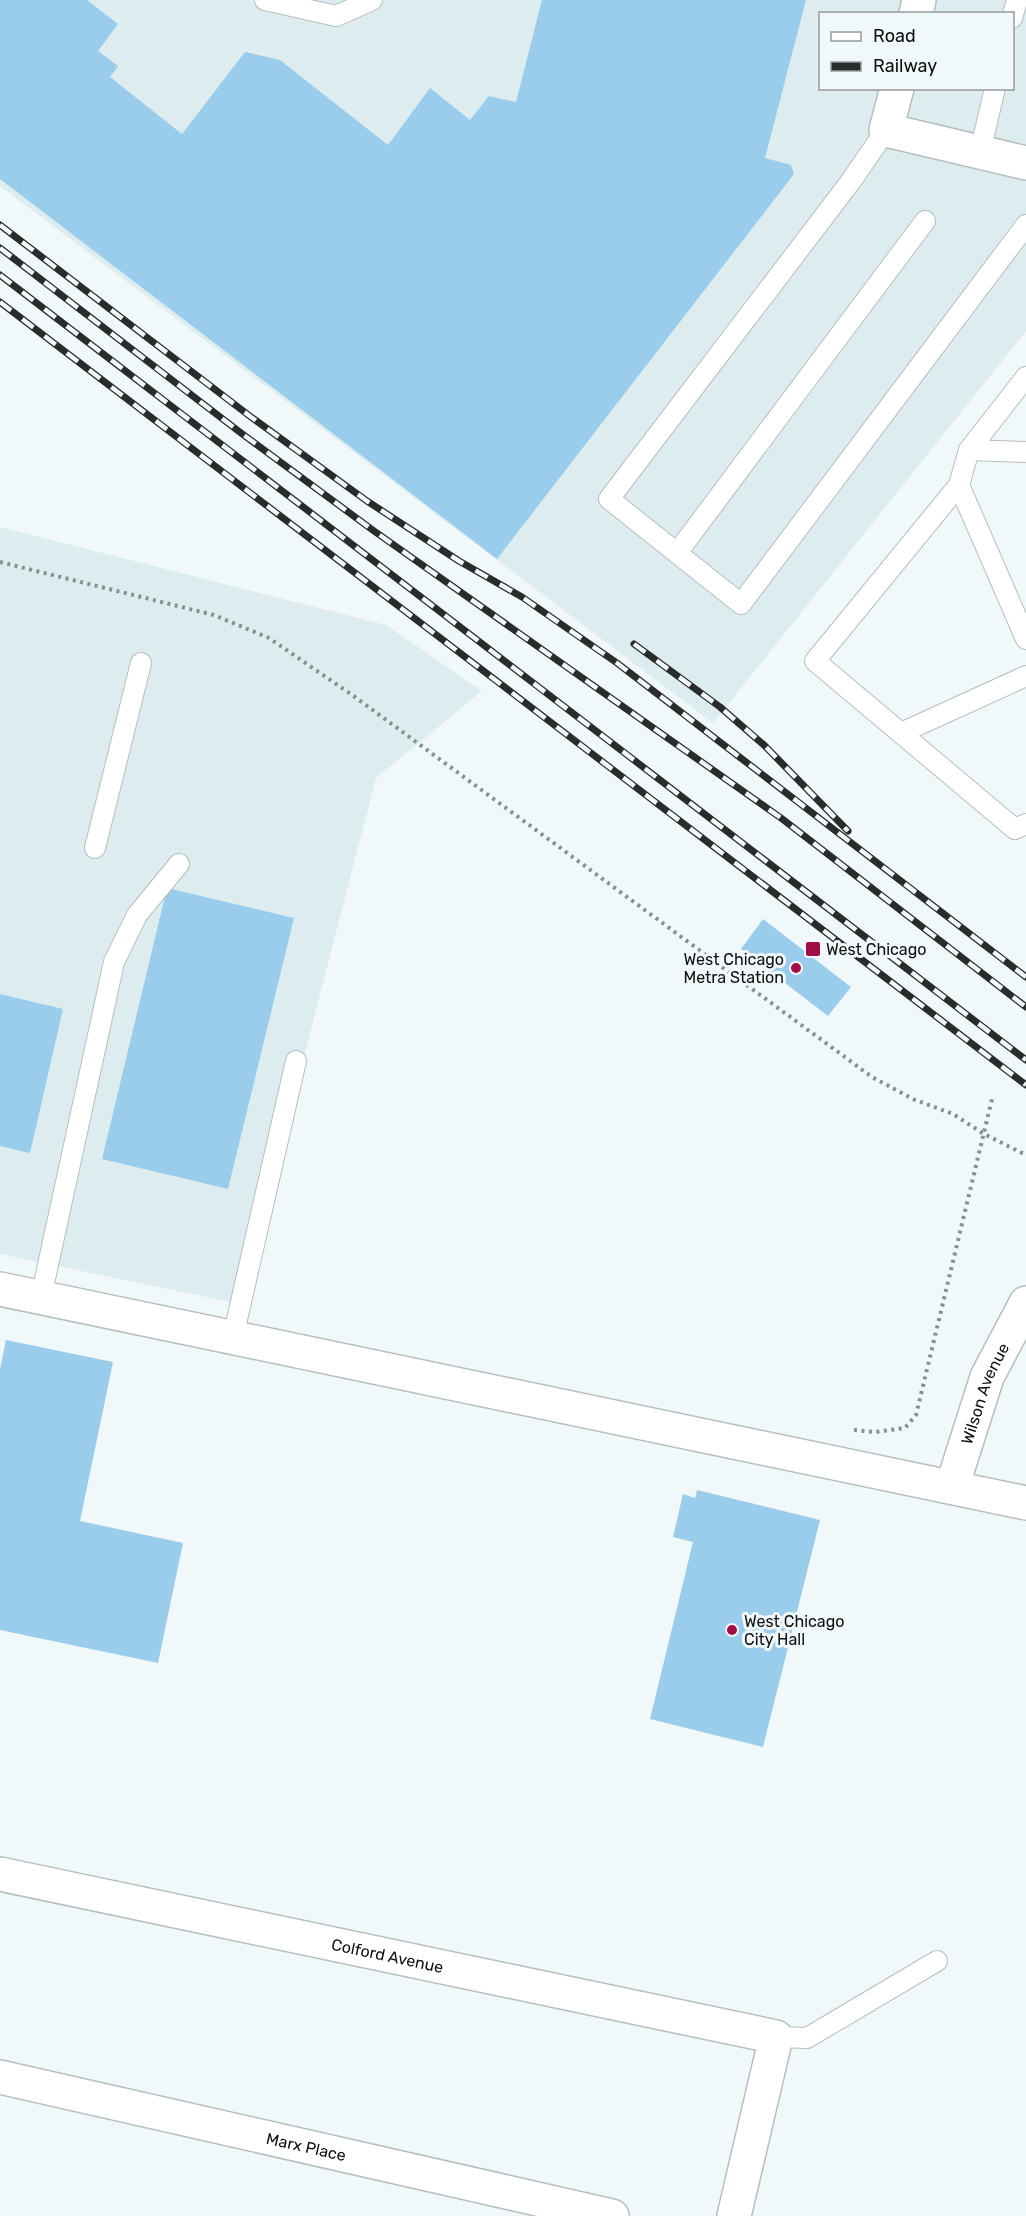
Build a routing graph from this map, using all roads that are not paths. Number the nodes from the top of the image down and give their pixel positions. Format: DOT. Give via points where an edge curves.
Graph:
graph roads {
  1 [pos="265,0"];
  2 [pos="372,0"];
  3 [pos="896,90"];
  4 [pos="995,90"];
  5 [pos="886,130"];
  6 [pos="980,152"];
  7 [pos="1026,163"];
  8 [pos="925,221"];
  9 [pos="1026,225"];
  10 [pos="1026,377"];
  11 [pos="969,450"];
  12 [pos="1026,452"];
  13 [pos="959,485"];
  14 [pos="677,553"];
  15 [pos="1026,639"];
  16 [pos="141,663"];
  17 [pos="1026,676"];
  18 [pos="901,733"];
  19 [pos="1026,824"];
  20 [pos="95,848"];
  21 [pos="179,864"];
  22 [pos="296,1062"];
  23 [pos="0,1289"];
  24 [pos="40,1297"];
  25 [pos="1026,1303"];
  26 [pos="232,1337"];
  27 [pos="952,1487"];
  28 [pos="1026,1503"];
  29 [pos="0,1874"];
  30 [pos="937,1961"];
  31 [pos="776,2037"];
  32 [pos="0,2077"];
  33 [pos="612,2216"];
  34 [pos="734,2216"];
  1 -- 2 [label="lane" via="336,16"];
  3 -- 5 [label="street"];
  4 -- 6 [label="lane"];
  5 -- 6 [label="street"];
  5 -- 14 [label="lane" via="609,499"];
  6 -- 7 [label="street"];
  8 -- 14 [label="lane"];
  9 -- 14 [label="lane" via="741,604"];
  10 -- 11 [label="lane"];
  11 -- 12 [label="lane"];
  11 -- 13 [label="lane"];
  13 -- 15 [label="lane"];
  13 -- 18 [label="lane" via="815,661"];
  16 -- 20 [label="lane"];
  17 -- 18 [label="lane"];
  18 -- 19 [label="lane" via="1015,829"];
  21 -- 24 [label="lane" via="137,915 114,962"];
  22 -- 26 [label="lane"];
  23 -- 24 [label="street"];
  24 -- 26 [label="street"];
  25 -- 27 [label="street, Wilson Avenue" via="987,1377"];
  26 -- 27 [label="street"];
  27 -- 28 [label="street"];
  29 -- 31 [label="street, Colford Avenue"];
  30 -- 31 [label="lane" via="807,2038"];
  31 -- 34 [label="street"];
  32 -- 33 [label="street, Marx Place"];
}
